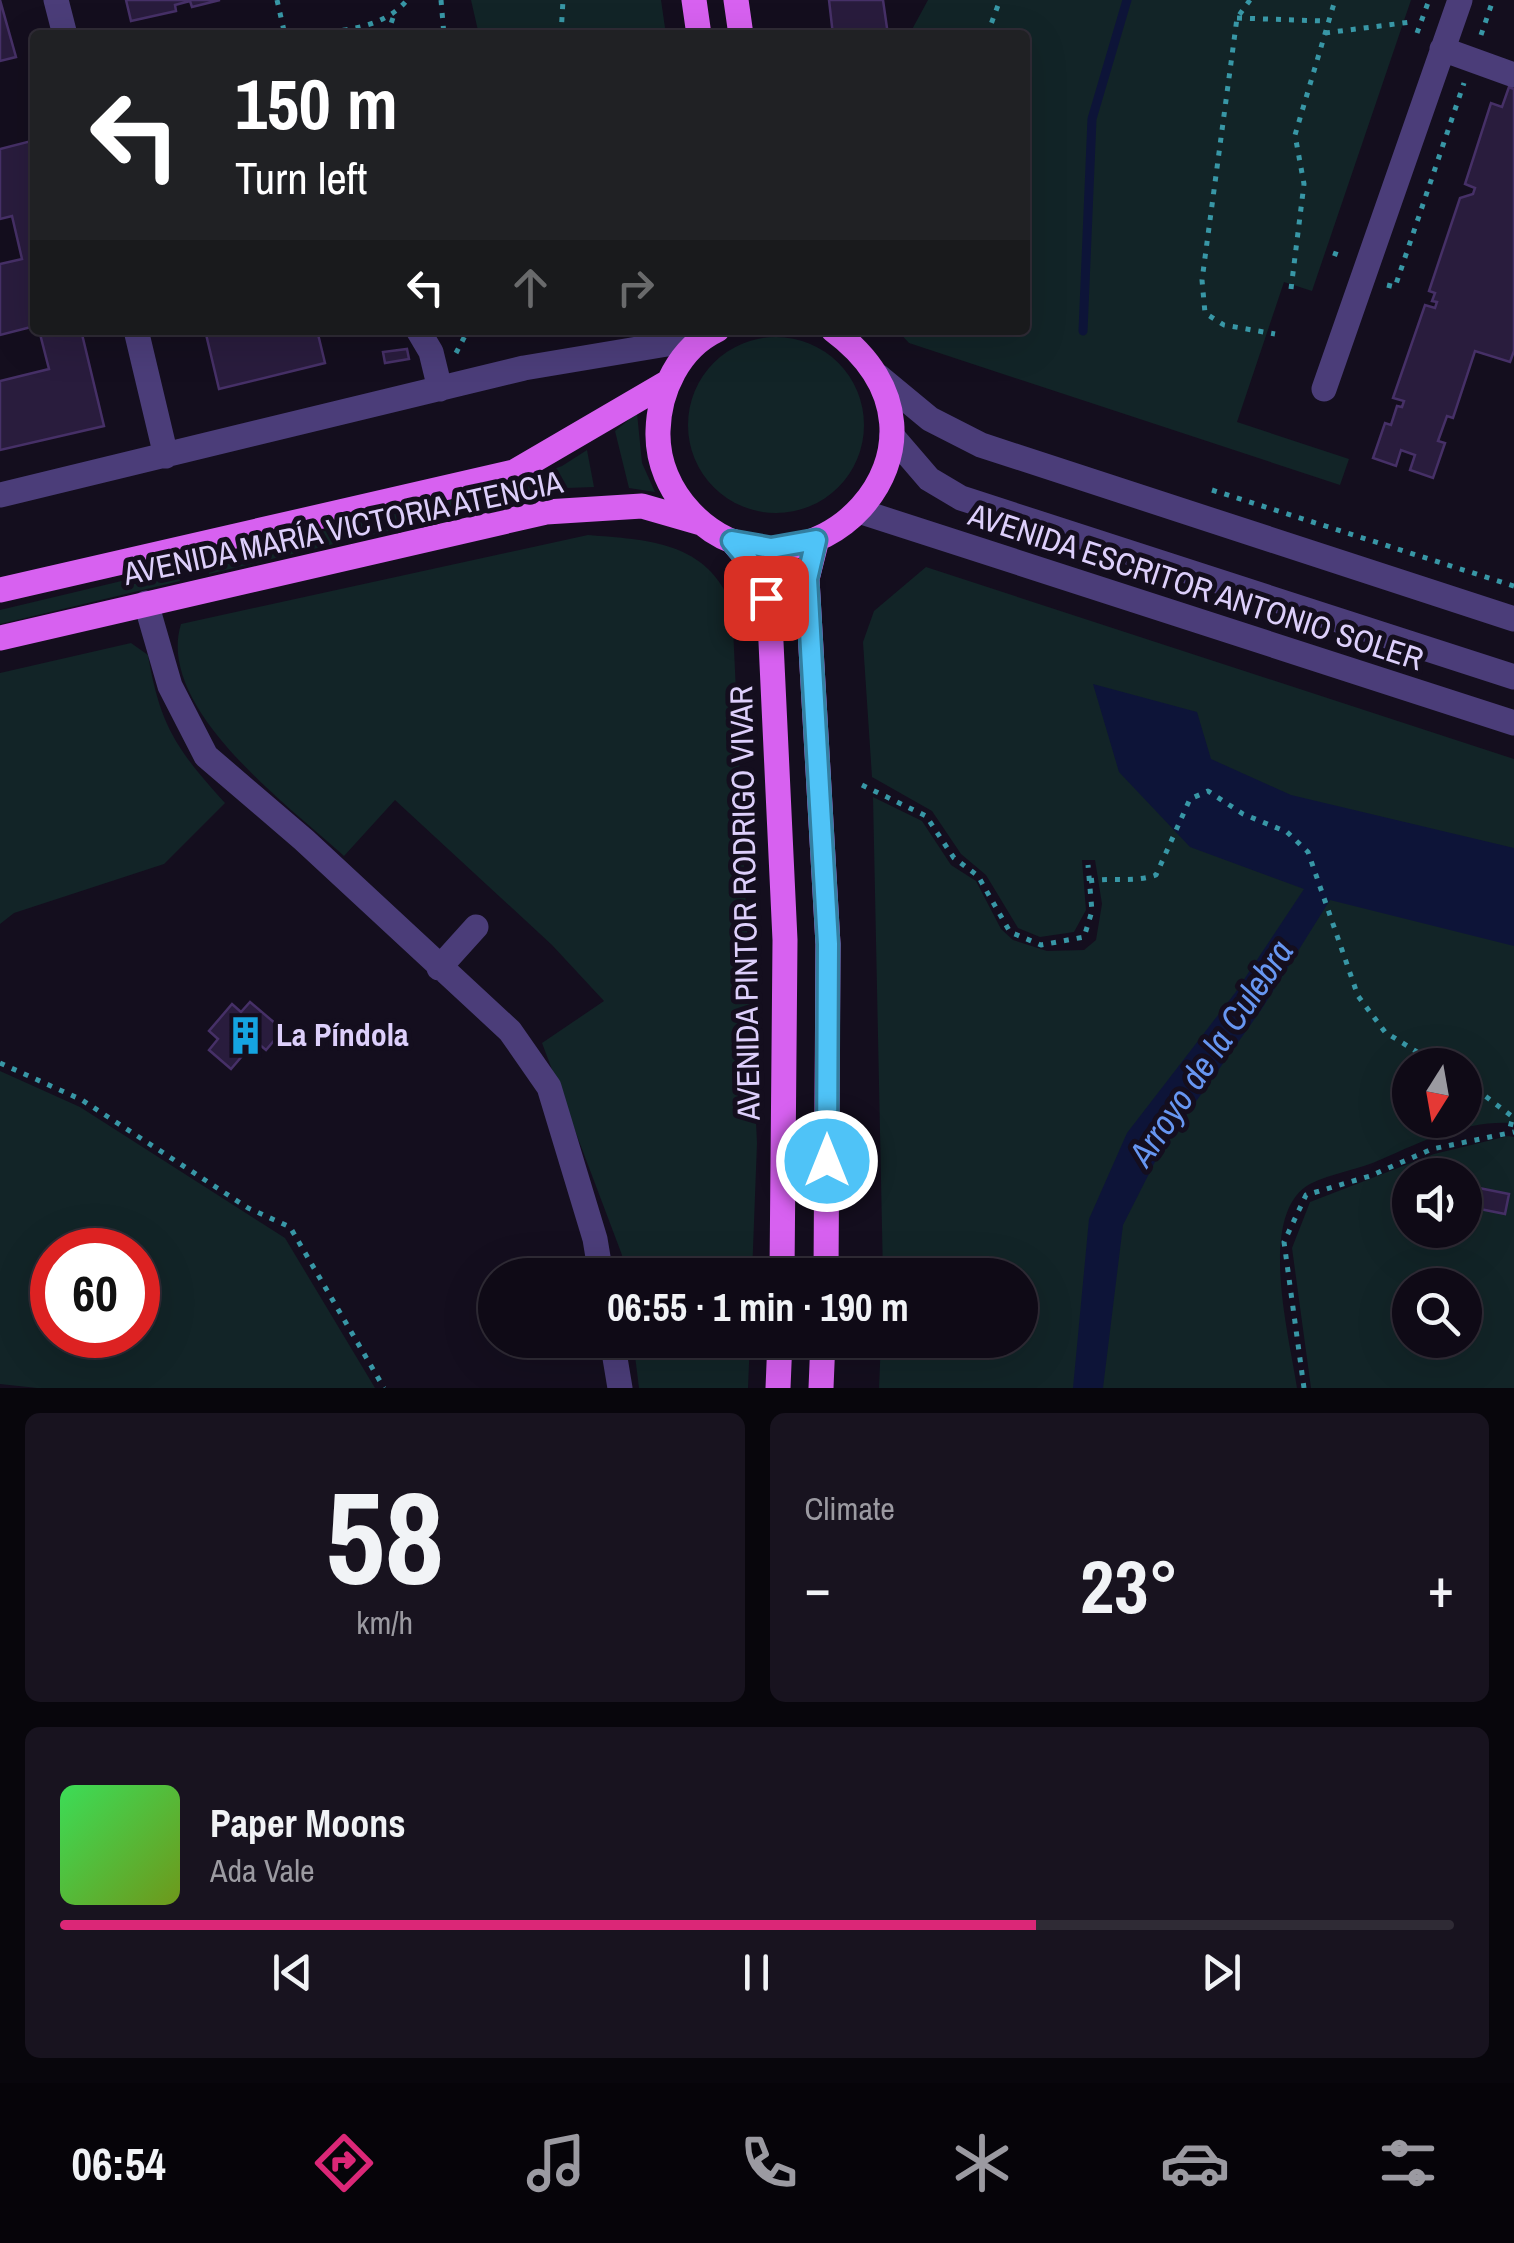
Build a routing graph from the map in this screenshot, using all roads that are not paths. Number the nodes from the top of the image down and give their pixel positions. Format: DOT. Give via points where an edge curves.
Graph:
graph roads {
  1 [pos="56,0"];
  2 [pos="694,0"];
  3 [pos="736,0"];
  4 [pos="1460,0"];
  5 [pos="64,30"];
  6 [pos="698,30"];
  7 [pos="740,30"];
  8 [pos="1442,49"];
  9 [pos="1514,75"];
  10 [pos="137,335"];
  11 [pos="421,335"];
  12 [pos="699,335"];
  13 [pos="708,335"];
  14 [pos="839,335"];
  15 [pos="878,376"];
  16 [pos="668,382"];
  17 [pos="440,388"];
  18 [pos="1324,389"];
  19 [pos="892,436"];
  20 [pos="166,456"];
  21 [pos="0,495"];
  22 [pos="859,511"];
  23 [pos="701,523"];
  24 [pos="816,540"];
  25 [pos="732,541"];
  26 [pos="0,590"];
  27 [pos="146,603"];
  28 [pos="1514,619"];
  29 [pos="0,638"];
  30 [pos="1514,678"];
  31 [pos="1514,723"];
  32 [pos="476,927"];
  33 [pos="439,968"];
  34 [pos="598,1258"];
  35 [pos="782,1258"];
  36 [pos="826,1258"];
  37 [pos="615,1358"];
  38 [pos="779,1358"];
  39 [pos="823,1358"];
  40 [pos="620,1388"];
  41 [pos="778,1388"];
  42 [pos="822,1388"];
  1 -- 5 [label="street"];
  2 -- 6 [label="main road"];
  3 -- 7 [label="main road"];
  4 -- 8 [label="street"];
  8 -- 9 [label="street"];
  8 -- 18 [label="street"];
  10 -- 20 [label="street"];
  11 -- 17 [label="street"];
  12 -- 17 [label="street"];
  13 -- 16 [label="main road"];
  14 -- 15 [label="main road"];
  15 -- 19 [label="main road"];
  15 -- 28 [label="street, AVENIDA ESCRITOR ANTONIO SOLER" via="930,419 994,450"];
  16 -- 23 [label="main road" via="658,413 664,474"];
  16 -- 26 [label="main road, AVENIDA MARÍA VICTORIA ATENCIA" via="514,472"];
  17 -- 20 [label="street"];
  19 -- 22 [label="main road" via="888,463"];
  19 -- 30 [label="street, AVENIDA ESCRITOR ANTONIO SOLER" via="929,479 961,498"];
  20 -- 21 [label="street"];
  22 -- 24 [label="main road"];
  22 -- 31 [label="street, AVENIDA ESCRITOR ANTONIO SOLER"];
  23 -- 25 [label="main road"];
  23 -- 27 [label="main road, AVENIDA MARÍA VICTORIA ATENCIA" via="642,506 546,512"];
  24 -- 25 [label="main road" via="771,548"];
  24 -- 36 [label="main road" via="807,579 828,944"];
  25 -- 35 [label="main road, AVENIDA PINTOR RODRIGO VIVAR" via="761,575 770,622 785,940"];
  27 -- 29 [label="main road, AVENIDA MARÍA VICTORIA ATENCIA"];
  27 -- 33 [label="street" via="170,686 206,756"];
  32 -- 33 [label="street"];
  33 -- 34 [label="street" via="510,1032 550,1088"];
  37 -- 40 [label="street"];
  38 -- 41 [label="main road"];
  39 -- 42 [label="main road"];
}
